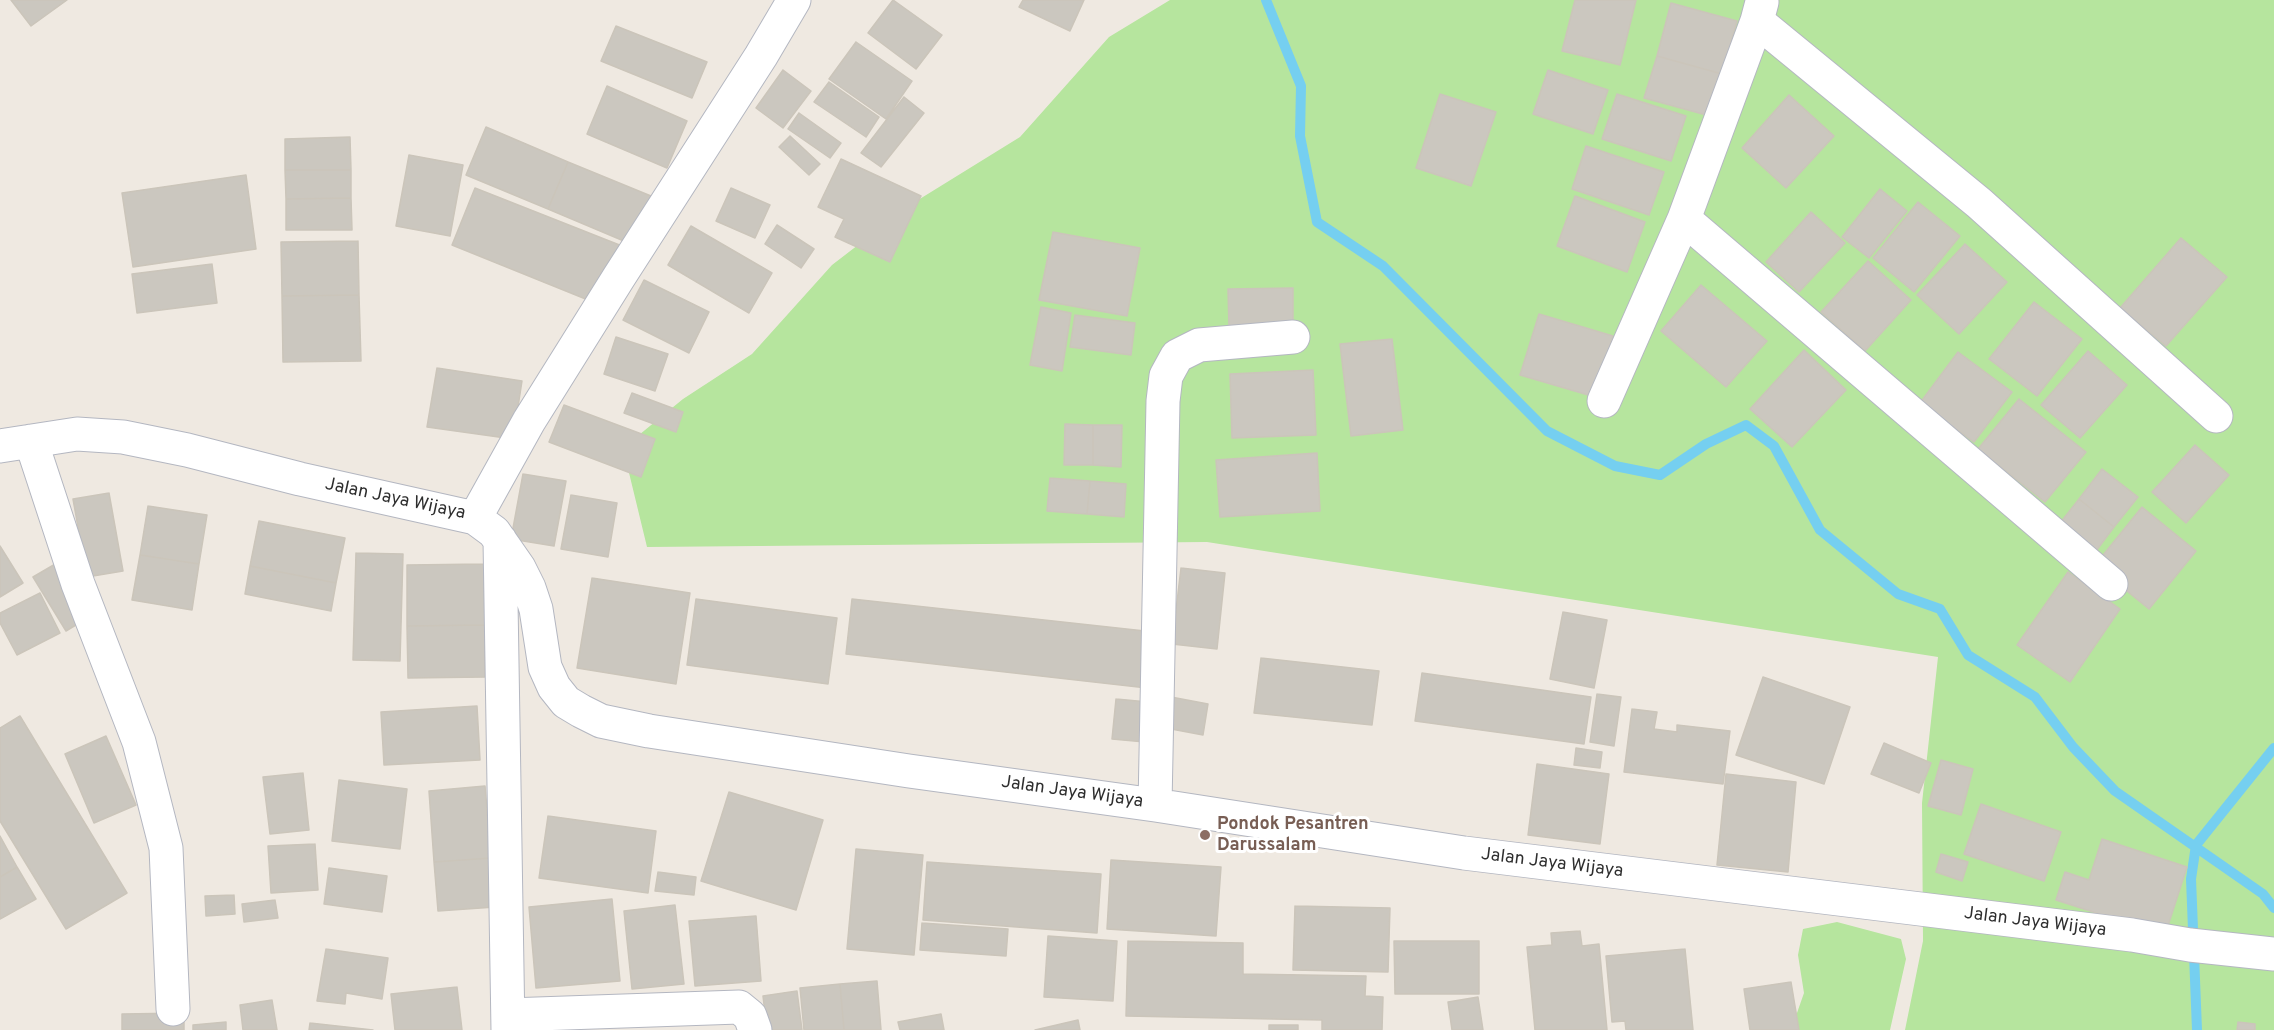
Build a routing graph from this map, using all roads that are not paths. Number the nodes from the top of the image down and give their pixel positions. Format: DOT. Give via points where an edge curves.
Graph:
graph roads {
  1 [pos="794,0"];
  2 [pos="1760,11"];
  3 [pos="1684,219"];
  4 [pos="1293,337"];
  5 [pos="1604,401"];
  6 [pos="2216,416"];
  7 [pos="15,443"];
  8 [pos="476,518"];
  9 [pos="500,540"];
  10 [pos="2111,584"];
  11 [pos="1155,805"];
  12 [pos="2274,954"];
  13 [pos="173,1009"];
  14 [pos="508,1023"];
  15 [pos="755,1030"];
  1 -- 8 [label="street" via="535,412"];
  2 -- 3 [label="street"];
  2 -- 6 [label="street"];
  3 -- 5 [label="street"];
  3 -- 10 [label="street"];
  4 -- 11 [label="street" via="1199,345 1177,356 1166,376"];
  7 -- 8 [label="street, Jalan Jaya Wijaya" via="77,434 123,437"];
  7 -- 13 [label="street" via="78,584 139,742 166,848"];
  8 -- 9 [label="street, Jalan Jaya Wijaya"];
  9 -- 11 [label="street, Jalan Jaya Wijaya" via="529,588 545,667 554,687 566,702 601,721 909,771"];
  9 -- 14 [label="street"];
  11 -- 12 [label="street, Jalan Jaya Wijaya" via="1464,853"];
  14 -- 15 [label="street" via="739,1007 750,1016"];
}
